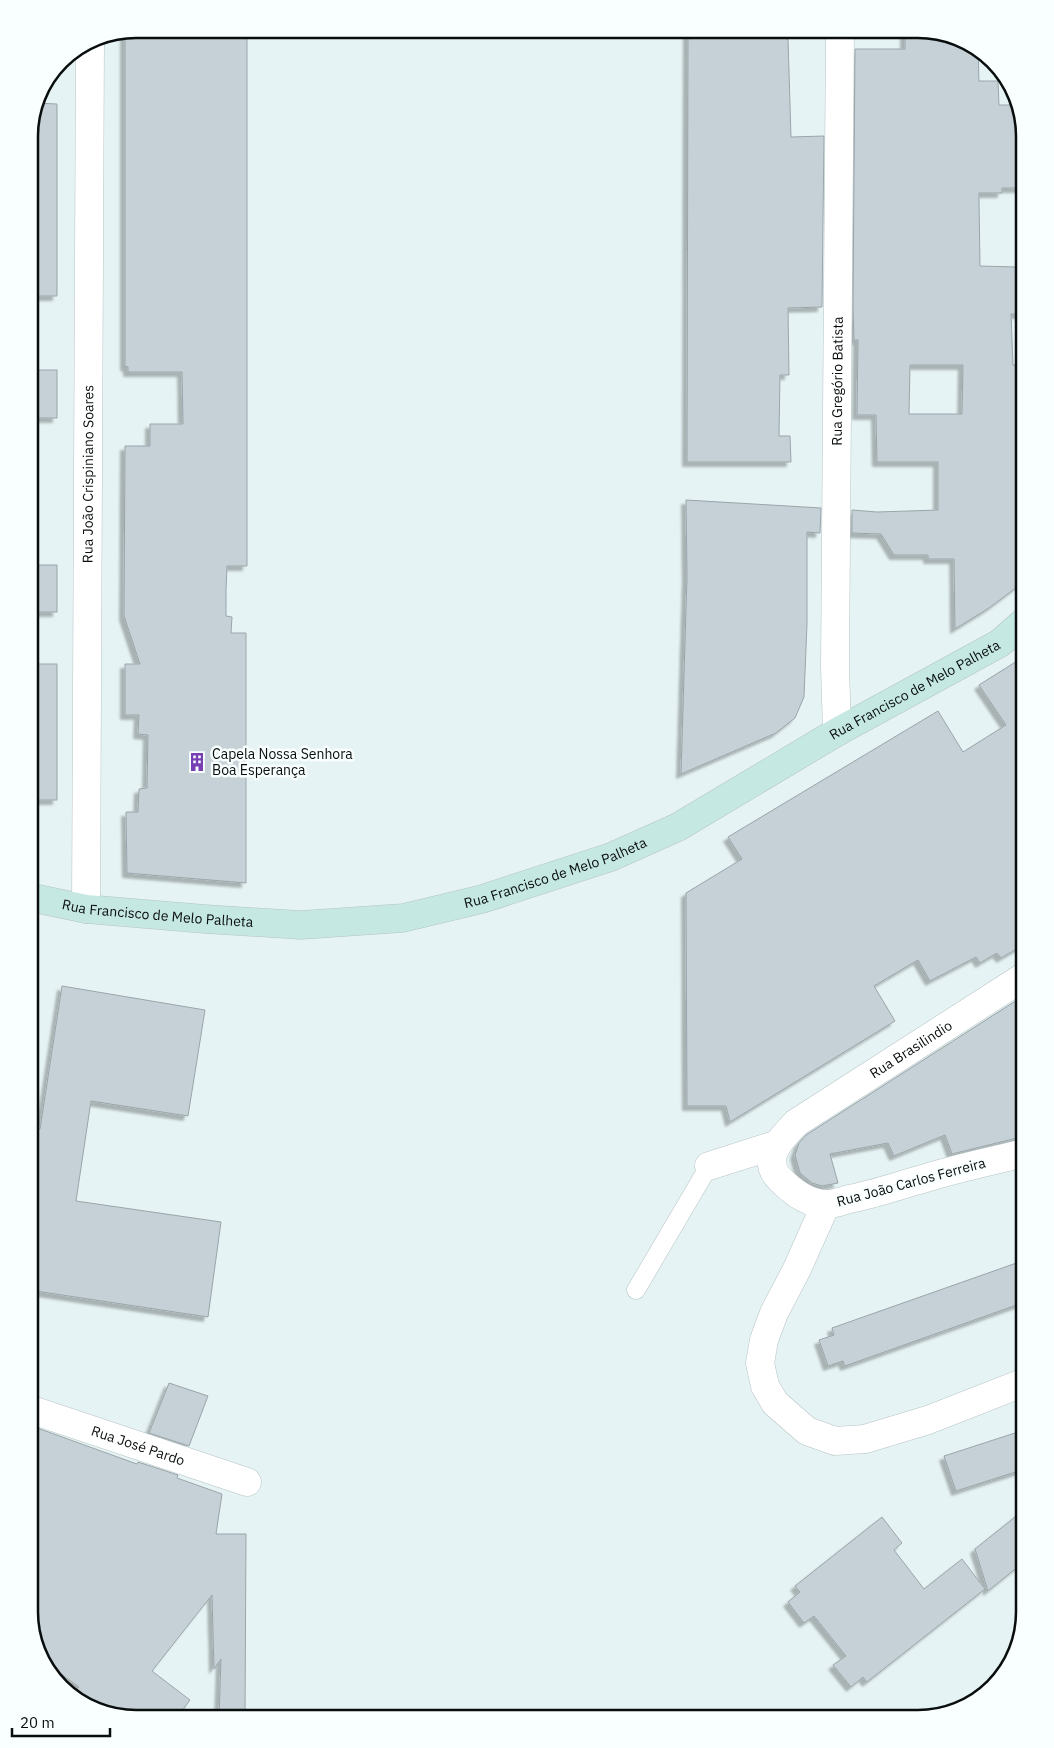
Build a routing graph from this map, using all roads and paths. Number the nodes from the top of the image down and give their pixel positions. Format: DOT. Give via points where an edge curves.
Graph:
graph roads {
  1 [pos="840,38"];
  2 [pos="90,49"];
  3 [pos="1016,629"];
  4 [pos="837,732"];
  5 [pos="38,899"];
  6 [pos="86,908"];
  7 [pos="1016,982"];
  8 [pos="796,1123"];
  9 [pos="778,1144"];
  10 [pos="1016,1155"];
  11 [pos="708,1166"];
  12 [pos="826,1204"];
  13 [pos="636,1290"];
  14 [pos="1016,1386"];
  15 [pos="38,1412"];
  16 [pos="247,1482"];
  1 -- 4 [label="street, Rua Gregório Batista"];
  2 -- 6 [label="street, Rua João Crispiniano Soares"];
  3 -- 4 [label="main road, Rua Francisco de Melo Palheta" via="1000,643"];
  4 -- 6 [label="main road, Rua Francisco de Melo Palheta" via="678,827 611,857 482,899 403,918 301,925"];
  5 -- 6 [label="main road, Rua Francisco de Melo Palheta"];
  7 -- 8 [label="street, Rua Brasilindio"];
  8 -- 9 [label="street, Rua João Carlos Ferreira"];
  9 -- 11 [label="street"];
  9 -- 12 [label="street, Rua João Carlos Ferreira" via="771,1163 776,1174 799,1195"];
  10 -- 12 [label="street, Rua João Carlos Ferreira"];
  11 -- 13 [label="lane"];
  12 -- 14 [label="street" via="797,1270 774,1312 764,1340 760,1362 765,1386 775,1403 806,1431 835,1441 865,1439 928,1420"];
  15 -- 16 [label="street, Rua José Pardo"];
}
